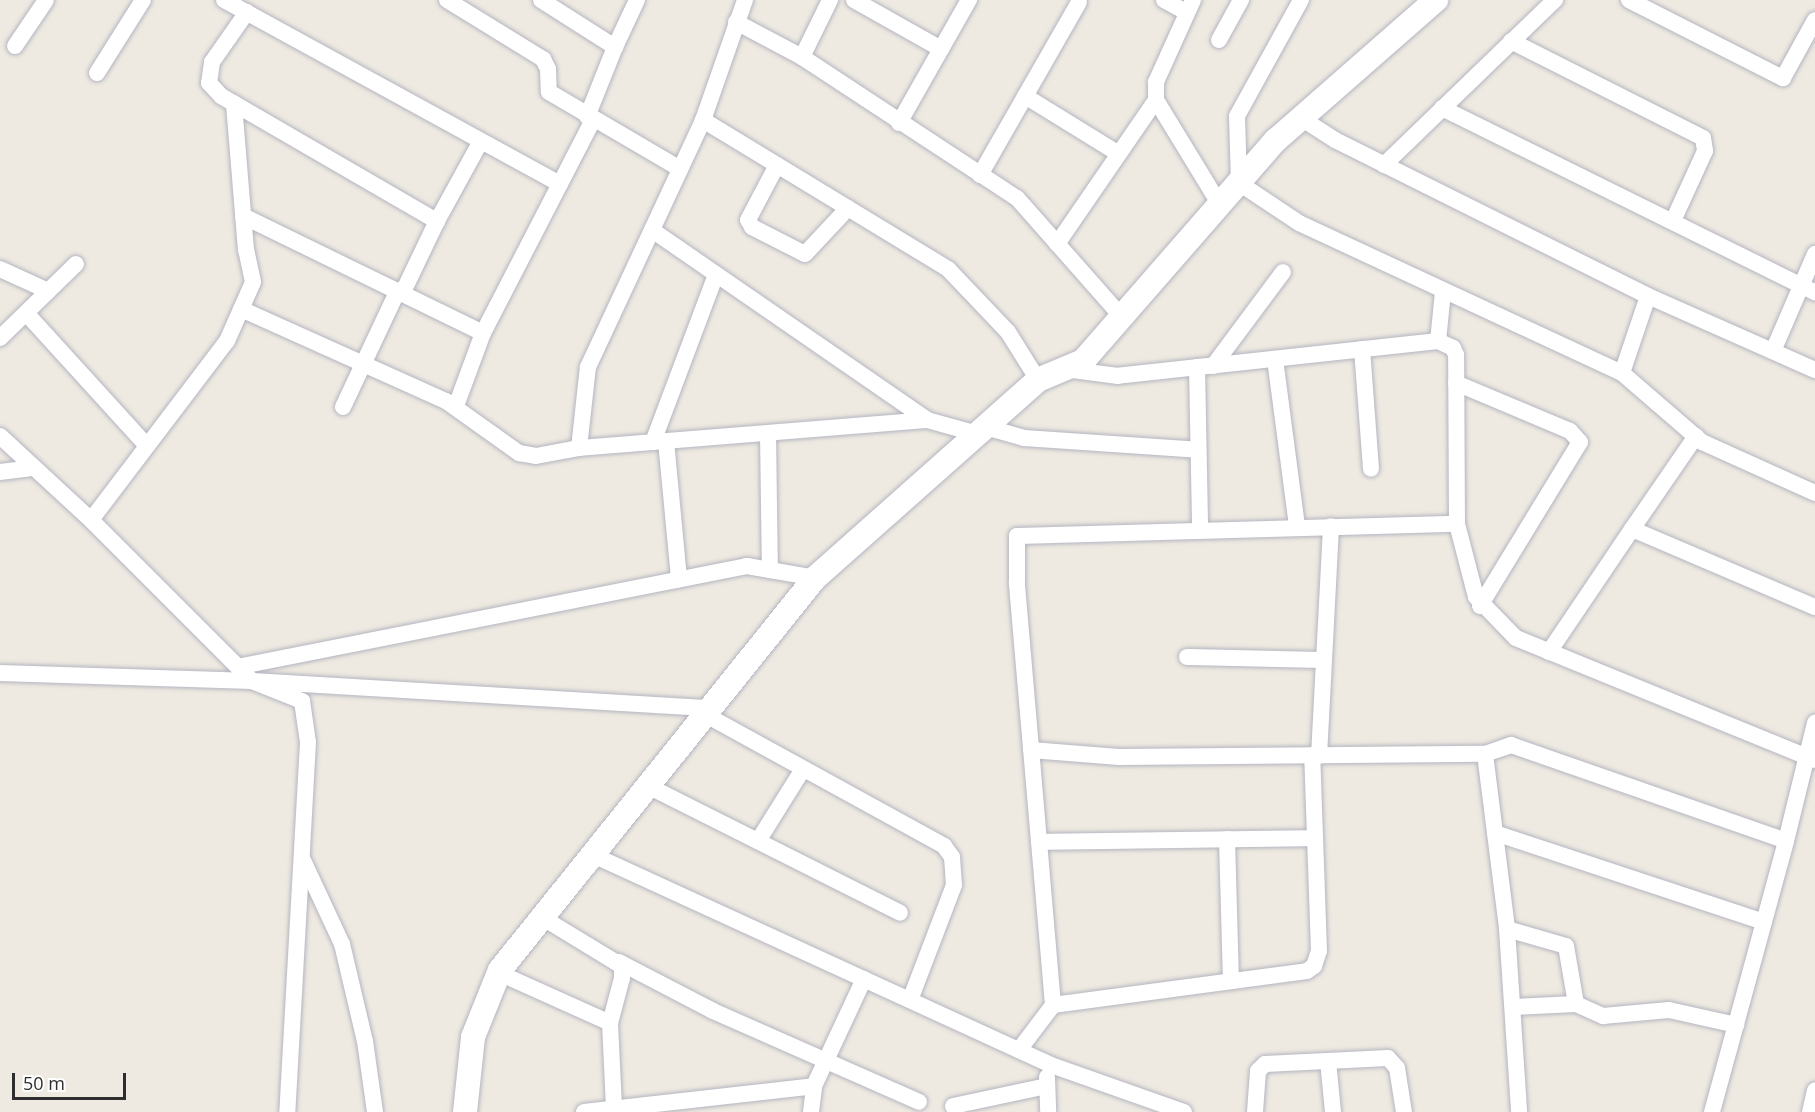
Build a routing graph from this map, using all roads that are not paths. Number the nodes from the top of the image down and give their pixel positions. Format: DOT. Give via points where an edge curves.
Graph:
graph roads {
  1 [pos="46,0"];
  2 [pos="142,0"];
  3 [pos="225,0"];
  4 [pos="447,0"];
  5 [pos="541,0"];
  6 [pos="637,0"];
  7 [pos="745,0"];
  8 [pos="830,0"];
  9 [pos="854,0"];
  10 [pos="969,0"];
  11 [pos="1164,0"];
  12 [pos="1241,0"];
  13 [pos="1301,0"];
  14 [pos="1436,0"];
  15 [pos="1555,0"];
  16 [pos="1629,0"];
  17 [pos="1079,2"];
  18 [pos="1190,7"];
  19 [pos="247,12"];
  20 [pos="1815,20"];
  21 [pos="736,22"];
  22 [pos="1219,40"];
  23 [pos="1511,41"];
  24 [pos="15,46"];
  25 [pos="615,47"];
  26 [pos="941,49"];
  27 [pos="802,57"];
  28 [pos="97,73"];
  29 [pos="1025,96"];
  30 [pos="1156,100"];
  31 [pos="234,103"];
  32 [pos="1442,108"];
  33 [pos="590,118"];
  34 [pos="1301,118"];
  35 [pos="703,120"];
  36 [pos="900,123"];
  37 [pos="481,141"];
  38 [pos="1119,154"];
  39 [pos="777,165"];
  40 [pos="1384,165"];
  41 [pos="680,169"];
  42 [pos="980,175"];
  43 [pos="1239,183"];
  44 [pos="560,184"];
  45 [pos="1220,205"];
  46 [pos="848,208"];
  47 [pos="243,216"];
  48 [pos="437,221"];
  49 [pos="1673,221"];
  50 [pos="652,230"];
  51 [pos="1057,244"];
  52 [pos="1815,254"];
  53 [pos="76,264"];
  54 [pos="0,270"];
  55 [pos="1283,272"];
  56 [pos="716,274"];
  57 [pos="1807,288"];
  58 [pos="48,291"];
  59 [pos="401,291"];
  60 [pos="1443,292"];
  61 [pos="1648,296"];
  62 [pos="241,309"];
  63 [pos="26,313"];
  64 [pos="1122,317"];
  65 [pos="483,333"];
  66 [pos="0,338"];
  67 [pos="1438,341"];
  68 [pos="1362,349"];
  69 [pos="1773,351"];
  70 [pos="1275,359"];
  71 [pos="363,363"];
  72 [pos="1205,366"];
  73 [pos="1065,369"];
  74 [pos="1815,370"];
  75 [pos="1622,373"];
  76 [pos="1038,380"];
  77 [pos="1456,383"];
  78 [pos="456,406"];
  79 [pos="343,407"];
  80 [pos="927,420"];
  81 [pos="978,430"];
  82 [pos="768,433"];
  83 [pos="0,436"];
  84 [pos="1696,436"];
  85 [pos="659,442"];
  86 [pos="147,445"];
  87 [pos="579,448"];
  88 [pos="1198,450"];
  89 [pos="34,468"];
  90 [pos="1371,469"];
  91 [pos="0,472"];
  92 [pos="1815,493"];
  93 [pos="91,520"];
  94 [pos="1457,524"];
  95 [pos="1331,526"];
  96 [pos="1297,527"];
  97 [pos="1632,529"];
  98 [pos="1200,530"];
  99 [pos="770,570"];
  100 [pos="815,578"];
  101 [pos="679,579"];
  102 [pos="1480,606"];
  103 [pos="1815,607"];
  104 [pos="1549,652"];
  105 [pos="1187,657"];
  106 [pos="1324,660"];
  107 [pos="242,666"];
  108 [pos="0,673"];
  109 [pos="252,681"];
  110 [pos="708,712"];
  111 [pos="1815,723"];
  112 [pos="1031,750"];
  113 [pos="1485,754"];
  114 [pos="1316,756"];
  115 [pos="1811,758"];
  116 [pos="803,769"];
  117 [pos="648,786"];
  118 [pos="1495,833"];
  119 [pos="1315,838"];
  120 [pos="1227,839"];
  121 [pos="758,841"];
  122 [pos="1786,841"];
  123 [pos="1039,842"];
  124 [pos="593,855"];
  125 [pos="301,856"];
  126 [pos="900,913"];
  127 [pos="543,918"];
  128 [pos="1764,922"];
  129 [pos="1507,929"];
  130 [pos="619,962"];
  131 [pos="499,973"];
  132 [pos="864,979"];
  133 [pos="1232,981"];
  134 [pos="910,1000"];
  135 [pos="1576,1004"];
  136 [pos="1053,1005"];
  137 [pos="1513,1007"];
  138 [pos="610,1023"];
  139 [pos="1736,1025"];
  140 [pos="1019,1050"];
  141 [pos="826,1061"];
  142 [pos="1328,1061"];
  143 [pos="1046,1063"];
  144 [pos="814,1086"];
  145 [pos="1047,1086"];
  146 [pos="1815,1091"];
  147 [pos="920,1102"];
  148 [pos="953,1106"];
  149 [pos="1150,1106"];
  150 [pos="662,1108"];
  151 [pos="614,1109"];
  152 [pos="286,1112"];
  153 [pos="375,1112"];
  154 [pos="465,1112"];
  155 [pos="584,1112"];
  156 [pos="811,1112"];
  157 [pos="1048,1112"];
  158 [pos="1184,1112"];
  159 [pos="1255,1112"];
  160 [pos="1333,1112"];
  161 [pos="1404,1112"];
  162 [pos="1520,1112"];
  163 [pos="1712,1112"];
  164 [pos="1810,1112"];
  1 -- 24 [label="street"];
  2 -- 28 [label="street"];
  3 -- 19 [label="street"];
  4 -- 33 [label="street" via="543,59 548,69 549,92"];
  5 -- 25 [label="street"];
  6 -- 25 [label="street"];
  7 -- 21 [label="street"];
  8 -- 27 [label="street"];
  9 -- 26 [label="street"];
  10 -- 26 [label="street"];
  11 -- 18 [label="street"];
  12 -- 22 [label="street"];
  13 -- 43 [label="street" via="1237,116"];
  14 -- 34 [label="street"];
  15 -- 23 [label="street"];
  16 -- 20 [label="street" via="1783,78"];
  17 -- 29 [label="street"];
  18 -- 30 [label="street" via="1156,82"];
  19 -- 31 [label="street" via="208,72 209,83"];
  19 -- 37 [label="street"];
  21 -- 27 [label="street"];
  21 -- 35 [label="street"];
  23 -- 32 [label="street"];
  23 -- 49 [label="street" via="1703,138 1705,151"];
  25 -- 33 [label="street"];
  26 -- 36 [label="street"];
  27 -- 36 [label="street"];
  29 -- 38 [label="street"];
  29 -- 42 [label="street"];
  30 -- 38 [label="street"];
  30 -- 45 [label="street"];
  31 -- 47 [label="street"];
  31 -- 48 [label="street"];
  32 -- 40 [label="street"];
  32 -- 49 [label="street"];
  33 -- 41 [label="street"];
  33 -- 44 [label="street"];
  34 -- 40 [label="street"];
  34 -- 43 [label="street"];
  35 -- 39 [label="street"];
  35 -- 41 [label="street"];
  36 -- 42 [label="street"];
  37 -- 44 [label="street"];
  37 -- 48 [label="street"];
  38 -- 51 [label="street"];
  39 -- 46 [label="street"];
  39 -- 46 [label="street" via="748,220 752,227 806,254"];
  40 -- 61 [label="street"];
  41 -- 50 [label="street"];
  42 -- 51 [label="street" via="1017,198"];
  43 -- 45 [label="street"];
  43 -- 60 [label="street" via="1299,223"];
  44 -- 65 [label="street"];
  45 -- 64 [label="street"];
  46 -- 76 [label="street" via="948,269 1008,332"];
  47 -- 59 [label="street"];
  47 -- 62 [label="street" via="253,282"];
  48 -- 59 [label="street"];
  49 -- 57 [label="street"];
  50 -- 56 [label="street"];
  50 -- 87 [label="street" via="588,367"];
  51 -- 64 [label="street"];
  52 -- 57 [label="street"];
  53 -- 58 [label="street"];
  54 -- 58 [label="street"];
  55 -- 72 [label="street"];
  56 -- 80 [label="street"];
  56 -- 85 [label="street"];
  57 -- 69 [label="street"];
  58 -- 63 [label="street"];
  59 -- 65 [label="street"];
  59 -- 71 [label="street"];
  60 -- 67 [label="street"];
  60 -- 75 [label="street"];
  61 -- 69 [label="street"];
  61 -- 75 [label="street"];
  62 -- 71 [label="street"];
  62 -- 86 [label="street" via="227,341"];
  63 -- 66 [label="street"];
  63 -- 86 [label="street"];
  64 -- 73 [label="street" via="1083,362"];
  65 -- 78 [label="street"];
  67 -- 68 [label="street"];
  67 -- 77 [label="street" via="1453,348 1456,355"];
  68 -- 70 [label="street"];
  68 -- 90 [label="street"];
  69 -- 74 [label="street"];
  70 -- 72 [label="street"];
  70 -- 96 [label="street"];
  71 -- 78 [label="street"];
  71 -- 79 [label="street"];
  72 -- 73 [label="street" via="1118,376"];
  72 -- 88 [label="street"];
  73 -- 76 [label="street"];
  75 -- 84 [label="street"];
  76 -- 81 [label="street"];
  77 -- 94 [label="street"];
  77 -- 102 [label="street" via="1570,431 1580,442"];
  78 -- 87 [label="street" via="527,456"];
  80 -- 81 [label="street"];
  80 -- 82 [label="street"];
  81 -- 88 [label="street" via="1024,438"];
  81 -- 100 [label="street"];
  82 -- 85 [label="street"];
  82 -- 99 [label="street"];
  83 -- 89 [label="street"];
  84 -- 92 [label="street"];
  84 -- 97 [label="street"];
  85 -- 87 [label="street"];
  85 -- 101 [label="street"];
  86 -- 93 [label="street"];
  88 -- 98 [label="street"];
  89 -- 91 [label="street"];
  89 -- 93 [label="street"];
  93 -- 107 [label="street"];
  94 -- 95 [label="street"];
  94 -- 102 [label="street"];
  95 -- 96 [label="street"];
  95 -- 106 [label="street"];
  96 -- 98 [label="street"];
  97 -- 103 [label="street"];
  97 -- 104 [label="street"];
  98 -- 112 [label="street" via="1017,536 1017,582"];
  99 -- 100 [label="street"];
  99 -- 101 [label="street" via="747,566"];
  100 -- 110 [label="street"];
  101 -- 107 [label="street"];
  102 -- 104 [label="street" via="1516,638"];
  104 -- 115 [label="street"];
  105 -- 106 [label="street"];
  106 -- 114 [label="street"];
  107 -- 109 [label="street"];
  108 -- 109 [label="street"];
  109 -- 110 [label="street"];
  109 -- 125 [label="street" via="302,701 308,742"];
  110 -- 116 [label="street"];
  110 -- 117 [label="street"];
  111 -- 115 [label="street"];
  112 -- 114 [label="street" via="1119,757"];
  112 -- 123 [label="street"];
  113 -- 114 [label="street"];
  113 -- 118 [label="street"];
  113 -- 122 [label="street" via="1511,745"];
  114 -- 119 [label="street"];
  115 -- 122 [label="street"];
  116 -- 121 [label="street"];
  116 -- 134 [label="street" via="944,846 952,858 954,885"];
  117 -- 121 [label="street"];
  117 -- 124 [label="street"];
  118 -- 128 [label="street"];
  118 -- 129 [label="street"];
  119 -- 120 [label="street"];
  119 -- 133 [label="street" via="1319,951 1314,966 1307,971"];
  120 -- 123 [label="street"];
  120 -- 133 [label="street"];
  121 -- 126 [label="street"];
  122 -- 128 [label="street"];
  123 -- 136 [label="street"];
  124 -- 127 [label="street"];
  124 -- 132 [label="street"];
  125 -- 152 [label="street"];
  125 -- 153 [label="street" via="342,944 365,1041"];
  127 -- 130 [label="street"];
  127 -- 131 [label="street"];
  128 -- 139 [label="street"];
  129 -- 135 [label="street" via="1566,946"];
  129 -- 137 [label="street"];
  130 -- 138 [label="street" via="622,978"];
  130 -- 141 [label="street" via="713,1011"];
  131 -- 138 [label="street"];
  131 -- 154 [label="street" via="473,1037"];
  132 -- 134 [label="street"];
  132 -- 141 [label="street"];
  133 -- 136 [label="street"];
  134 -- 140 [label="street"];
  135 -- 137 [label="street"];
  135 -- 139 [label="street" via="1603,1016 1670,1010"];
  136 -- 140 [label="street"];
  137 -- 162 [label="street"];
  138 -- 151 [label="street"];
  139 -- 163 [label="street"];
  140 -- 143 [label="street"];
  141 -- 144 [label="street"];
  141 -- 147 [label="street"];
  142 -- 159 [label="street" via="1260,1067"];
  142 -- 160 [label="street"];
  142 -- 161 [label="street" via="1388,1058 1394,1062"];
  143 -- 145 [label="street"];
  143 -- 149 [label="street"];
  144 -- 150 [label="street"];
  144 -- 156 [label="street"];
  145 -- 148 [label="street"];
  145 -- 157 [label="street"];
  146 -- 164 [label="street"];
  149 -- 158 [label="street"];
  150 -- 151 [label="street"];
  151 -- 155 [label="street"];
}
